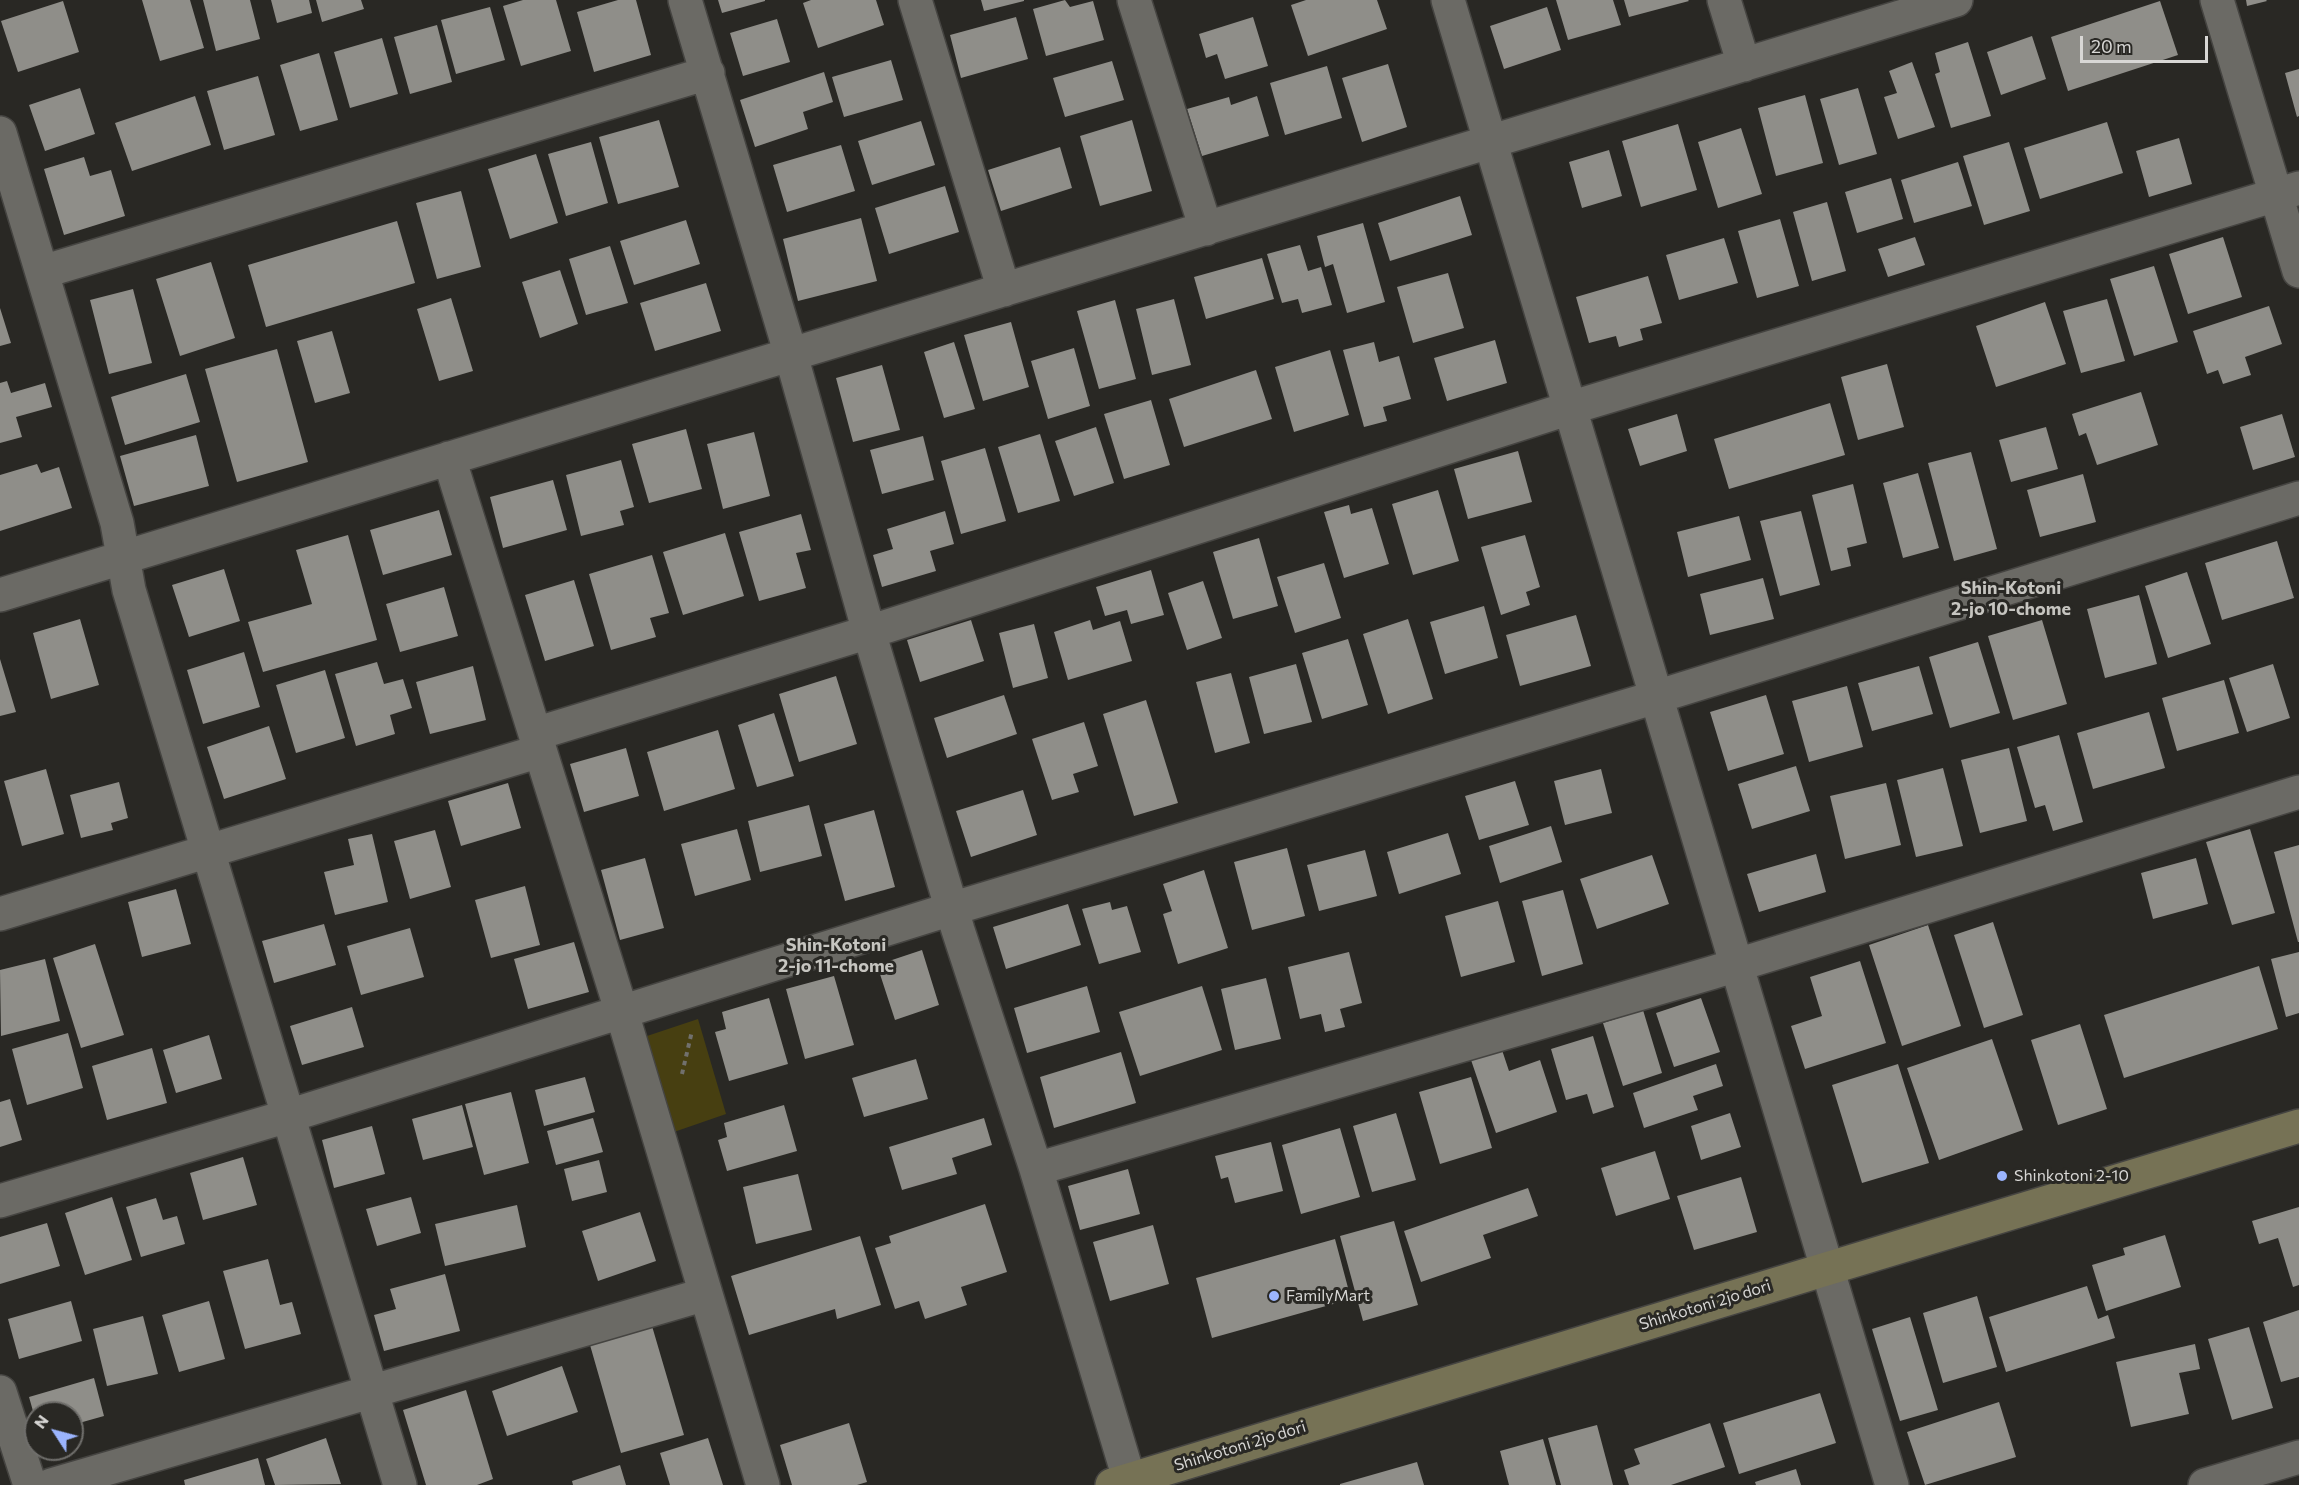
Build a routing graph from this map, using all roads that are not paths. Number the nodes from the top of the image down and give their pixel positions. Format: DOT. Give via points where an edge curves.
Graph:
graph roads {
  1 [pos="685,0"];
  2 [pos="915,0"];
  3 [pos="1134,0"];
  4 [pos="1448,0"];
  5 [pos="1724,0"];
  6 [pos="1954,0"];
  7 [pos="2217,0"];
  8 [pos="1744,65"];
  9 [pos="708,73"];
  10 [pos="0,133"];
  11 [pos="1491,142"];
  12 [pos="2288,191"];
  13 [pos="1206,229"];
  14 [pos="2299,271"];
  15 [pos="42,272"];
  16 [pos="1004,290"];
  17 [pos="791,355"];
  18 [pos="1570,408"];
  19 [pos="449,458"];
  20 [pos="2299,498"];
  21 [pos="123,557"];
  22 [pos="0,595"];
  23 [pos="869,632"];
  24 [pos="1656,697"];
  25 [pos="537,742"];
  26 [pos="2299,792"];
  27 [pos="208,850"];
  28 [pos="951,909"];
  29 [pos="0,914"];
  30 [pos="1737,965"];
  31 [pos="622,1013"];
  32 [pos="288,1116"];
  33 [pos="2299,1126"];
  34 [pos="1036,1169"];
  35 [pos="0,1201"];
  36 [pos="1827,1268"];
  37 [pos="706,1294"];
  38 [pos="0,1392"];
  39 [pos="372,1392"];
  40 [pos="2299,1457"];
  41 [pos="1124,1483"];
  42 [pos="30,1485"];
  43 [pos="51,1485"];
  44 [pos="400,1485"];
  45 [pos="763,1485"];
  46 [pos="1892,1485"];
  47 [pos="2205,1485"];
  1 -- 9 [label="street"];
  2 -- 16 [label="street"];
  3 -- 13 [label="street"];
  4 -- 11 [label="street"];
  5 -- 8 [label="street"];
  6 -- 8 [label="street"];
  7 -- 12 [label="street"];
  8 -- 11 [label="street"];
  9 -- 15 [label="street"];
  9 -- 17 [label="street"];
  10 -- 15 [label="street"];
  11 -- 13 [label="street"];
  11 -- 18 [label="street"];
  12 -- 14 [label="street"];
  12 -- 18 [label="street"];
  13 -- 16 [label="street"];
  15 -- 21 [label="street" via="117,523"];
  16 -- 17 [label="street"];
  17 -- 19 [label="street"];
  17 -- 23 [label="street"];
  18 -- 23 [label="street"];
  18 -- 24 [label="street"];
  19 -- 21 [label="street"];
  19 -- 25 [label="street"];
  20 -- 24 [label="street"];
  21 -- 22 [label="street"];
  21 -- 27 [label="street" via="129,590"];
  23 -- 25 [label="street"];
  23 -- 28 [label="street"];
  24 -- 28 [label="street"];
  24 -- 30 [label="street"];
  25 -- 27 [label="street"];
  25 -- 31 [label="street"];
  26 -- 30 [label="street"];
  27 -- 29 [label="street"];
  27 -- 32 [label="street"];
  28 -- 31 [label="street"];
  28 -- 34 [label="street"];
  30 -- 34 [label="street"];
  30 -- 36 [label="street"];
  31 -- 32 [label="street"];
  31 -- 37 [label="street"];
  32 -- 35 [label="street"];
  32 -- 39 [label="street"];
  33 -- 36 [label="street, Shinkotoni 2jo dori"];
  34 -- 41 [label="street"];
  36 -- 41 [label="street, Shinkotoni 2jo dori"];
  36 -- 46 [label="street"];
  37 -- 39 [label="street"];
  37 -- 45 [label="street"];
  38 -- 42 [label="street"];
  39 -- 43 [label="street"];
  39 -- 44 [label="street"];
  40 -- 47 [label="street"];
}
